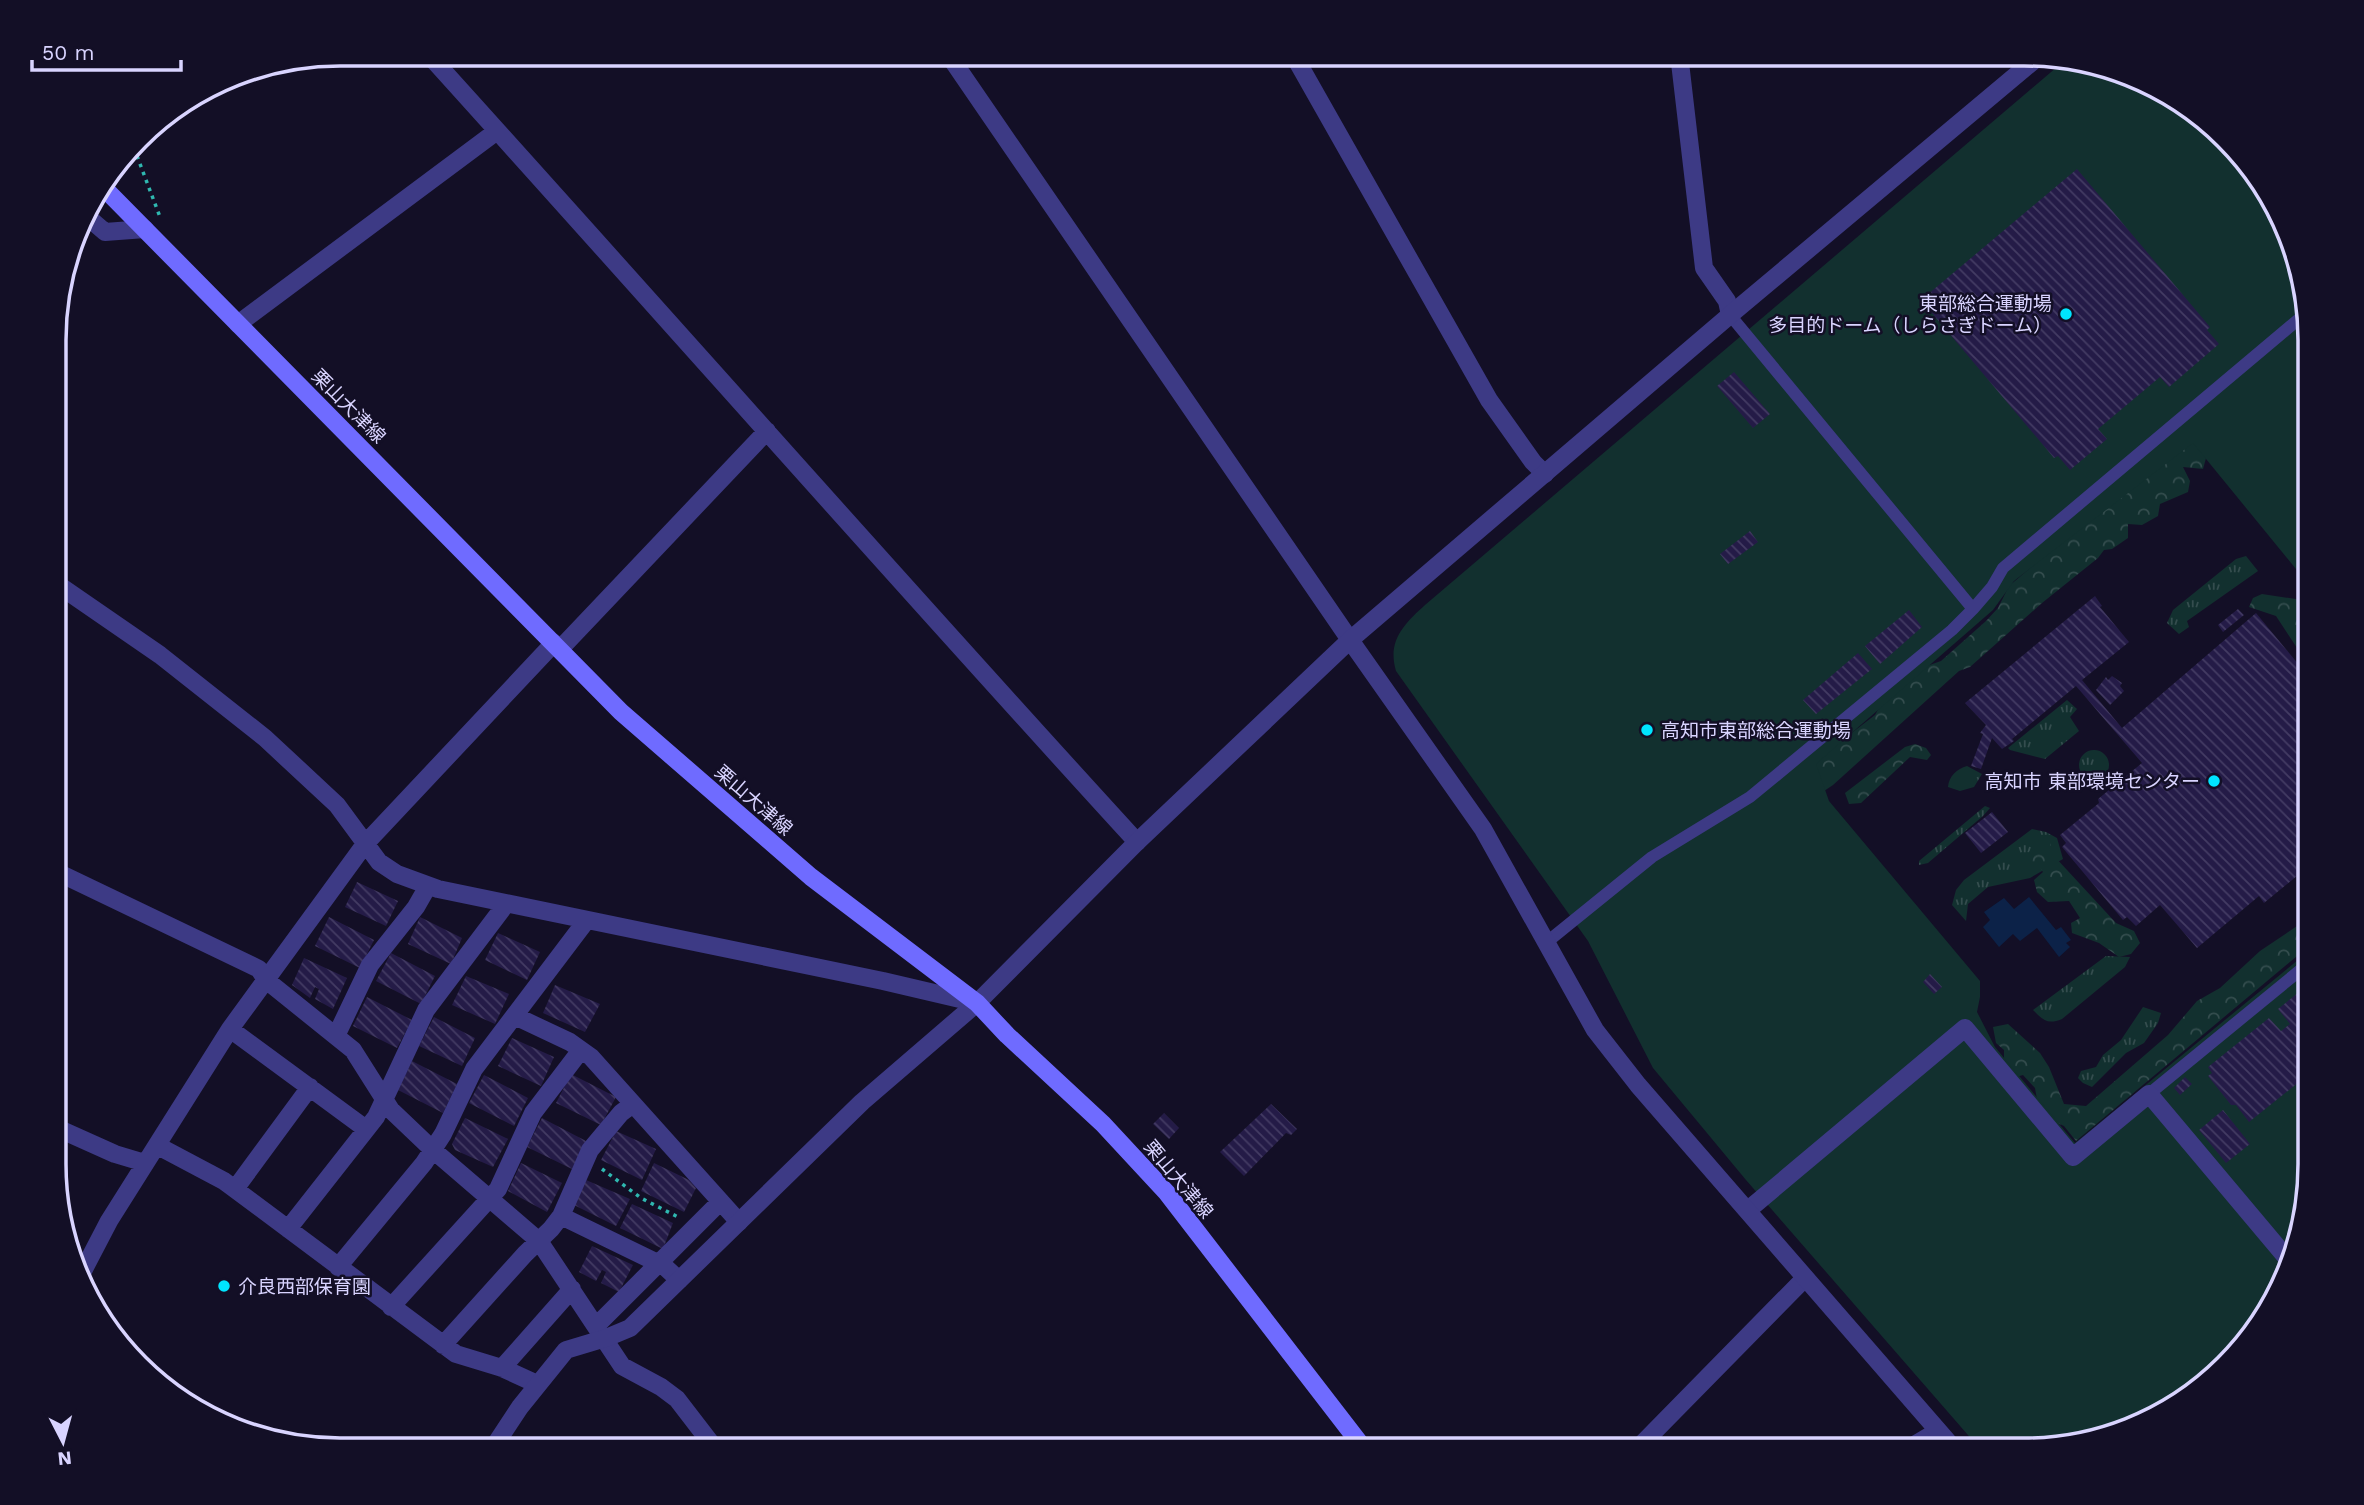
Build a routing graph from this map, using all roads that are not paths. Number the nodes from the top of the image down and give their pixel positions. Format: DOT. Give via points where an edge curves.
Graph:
graph roads {
  1 [pos="439,66"];
  2 [pos="956,66"];
  3 [pos="1300,66"];
  4 [pos="1680,66"];
  5 [pos="2026,66"];
  6 [pos="497,131"];
  7 [pos="110,194"];
  8 [pos="94,222"];
  9 [pos="145,229"];
  10 [pos="1726,304"];
  11 [pos="2297,321"];
  12 [pos="238,324"];
  13 [pos="767,432"];
  14 [pos="1545,474"];
  15 [pos="66,590"];
  16 [pos="1973,609"];
  17 [pos="1350,640"];
  18 [pos="557,646"];
  19 [pos="1137,842"];
  20 [pos="365,844"];
  21 [pos="66,876"];
  22 [pos="428,886"];
  23 [pos="506,904"];
  24 [pos="586,921"];
  25 [pos="1547,942"];
  26 [pos="2298,972"];
  27 [pos="266,980"];
  28 [pos="977,1003"];
  29 [pos="515,1016"];
  30 [pos="230,1029"];
  31 [pos="335,1036"];
  32 [pos="581,1050"];
  33 [pos="310,1087"];
  34 [pos="2149,1094"];
  35 [pos="385,1099"];
  36 [pos="633,1104"];
  37 [pos="366,1129"];
  38 [pos="66,1132"];
  39 [pos="158,1146"];
  40 [pos="433,1150"];
  41 [pos="145,1163"];
  42 [pos="235,1189"];
  43 [pos="490,1198"];
  44 [pos="720,1202"];
  45 [pos="1748,1210"];
  46 [pos="561,1216"];
  47 [pos="739,1222"];
  48 [pos="288,1229"];
  49 [pos="539,1241"];
  50 [pos="2283,1253"];
  51 [pos="660,1264"];
  52 [pos="86,1266"];
  53 [pos="338,1267"];
  54 [pos="1805,1278"];
  55 [pos="679,1280"];
  56 [pos="572,1289"];
  57 [pos="390,1307"];
  58 [pos="601,1332"];
  59 [pos="443,1345"];
  60 [pos="502,1368"];
  61 [pos="537,1384"];
  62 [pos="1938,1431"];
  63 [pos="500,1438"];
  64 [pos="707,1438"];
  65 [pos="1356,1438"];
  66 [pos="1648,1438"];
  67 [pos="1926,1438"];
  68 [pos="1944,1438"];
  1 -- 6 [label="street"];
  2 -- 17 [label="street"];
  3 -- 14 [label="street" via="1489,400"];
  4 -- 10 [label="street" via="1704,268"];
  5 -- 10 [label="street"];
  6 -- 12 [label="street"];
  6 -- 13 [label="street"];
  7 -- 9 [label="main road, 栗山大津線"];
  8 -- 9 [label="street" via="105,232"];
  9 -- 12 [label="main road, 栗山大津線"];
  10 -- 14 [label="street"];
  10 -- 16 [label="lane"];
  11 -- 16 [label="lane" via="2003,568"];
  12 -- 18 [label="main road, 栗山大津線"];
  13 -- 18 [label="street"];
  13 -- 19 [label="street"];
  14 -- 17 [label="street"];
  15 -- 20 [label="street" via="160,655 265,738 337,805"];
  16 -- 25 [label="lane" via="1750,797 1652,857"];
  17 -- 19 [label="street"];
  17 -- 25 [label="street" via="1483,830"];
  18 -- 20 [label="street"];
  18 -- 28 [label="main road, 栗山大津線" via="621,712 811,877"];
  19 -- 28 [label="street"];
  20 -- 22 [label="street" via="379,862 397,874"];
  20 -- 27 [label="street"];
  21 -- 27 [label="street" via="259,969"];
  22 -- 23 [label="street"];
  22 -- 31 [label="street" via="370,965"];
  23 -- 24 [label="street"];
  23 -- 35 [label="street" via="426,1010"];
  24 -- 28 [label="street"];
  24 -- 29 [label="street"];
  25 -- 45 [label="street" via="1595,1030"];
  26 -- 34 [label="lane"];
  27 -- 30 [label="street"];
  27 -- 31 [label="street"];
  28 -- 47 [label="street" via="862,1102"];
  28 -- 65 [label="main road, 栗山大津線" via="1103,1124 1167,1193"];
  29 -- 32 [label="street"];
  29 -- 40 [label="street" via="474,1069"];
  30 -- 33 [label="street"];
  30 -- 39 [label="street"];
  31 -- 35 [label="street" via="354,1050"];
  32 -- 36 [label="street"];
  32 -- 43 [label="street" via="533,1113"];
  33 -- 37 [label="street"];
  33 -- 42 [label="street"];
  34 -- 45 [label="street" via="2073,1157 1965,1028"];
  34 -- 50 [label="street"];
  35 -- 37 [label="street"];
  35 -- 40 [label="street"];
  36 -- 44 [label="street"];
  36 -- 46 [label="street" via="590,1150"];
  37 -- 48 [label="street"];
  38 -- 41 [label="street"];
  39 -- 41 [label="street"];
  39 -- 42 [label="street"];
  40 -- 43 [label="street"];
  40 -- 53 [label="street"];
  41 -- 52 [label="street"];
  42 -- 48 [label="street"];
  43 -- 49 [label="street"];
  43 -- 57 [label="street"];
  44 -- 47 [label="street"];
  44 -- 51 [label="street"];
  45 -- 54 [label="street"];
  46 -- 49 [label="street"];
  46 -- 51 [label="street"];
  47 -- 55 [label="street"];
  48 -- 53 [label="street"];
  49 -- 56 [label="street"];
  49 -- 59 [label="street"];
  51 -- 55 [label="street"];
  51 -- 58 [label="street"];
  53 -- 57 [label="street"];
  54 -- 62 [label="street"];
  54 -- 66 [label="street"];
  55 -- 58 [label="street" via="630,1328"];
  56 -- 58 [label="street"];
  56 -- 60 [label="street"];
  57 -- 59 [label="street"];
  58 -- 61 [label="street" via="566,1350"];
  58 -- 64 [label="street" via="622,1366 677,1399"];
  59 -- 60 [label="street" via="456,1354"];
  60 -- 61 [label="street"];
  61 -- 63 [label="street"];
  62 -- 67 [label="street"];
  62 -- 68 [label="street"];
}
